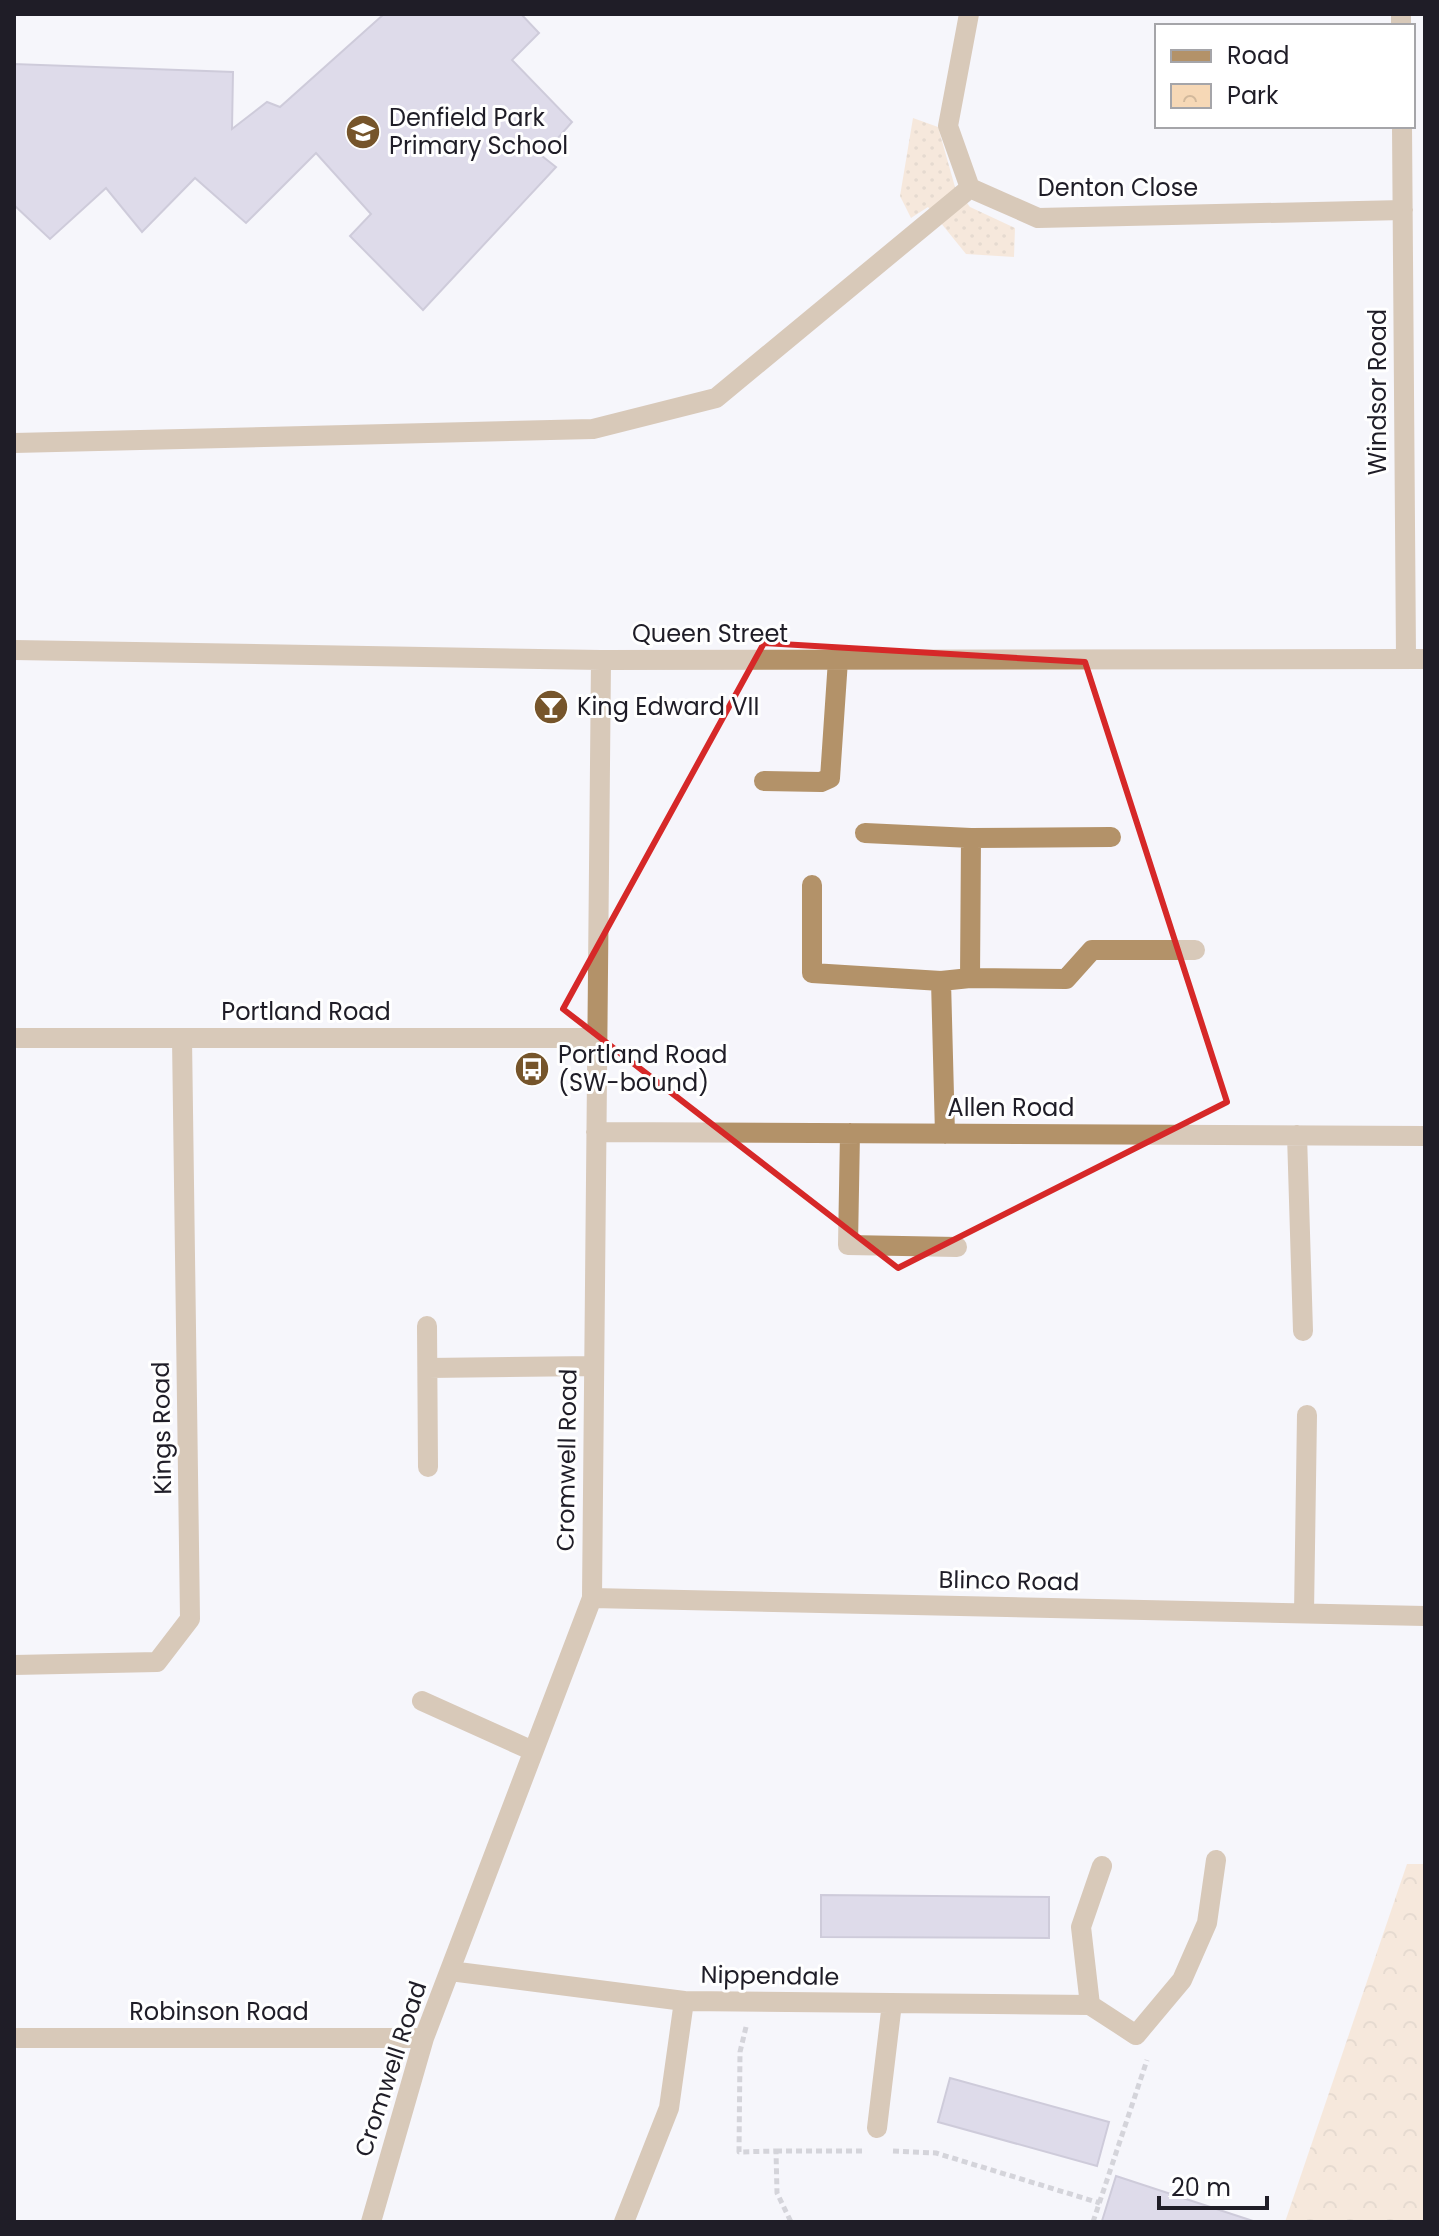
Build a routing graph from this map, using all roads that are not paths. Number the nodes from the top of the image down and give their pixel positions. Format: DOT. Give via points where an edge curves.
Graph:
graph roads {
  1 [pos="969,14"];
  2 [pos="1402,128"];
  3 [pos="970,188"];
  4 [pos="1403,210"];
  5 [pos="14,443"];
  6 [pos="14,650"];
  7 [pos="1415,659"];
  8 [pos="601,660"];
  9 [pos="838,660"];
  10 [pos="764,781"];
  11 [pos="865,833"];
  12 [pos="1111,837"];
  13 [pos="971,838"];
  14 [pos="812,885"];
  15 [pos="1195,950"];
  16 [pos="970,978"];
  17 [pos="941,981"];
  18 [pos="14,1038"];
  19 [pos="182,1038"];
  20 [pos="597,1038"];
  21 [pos="596,1132"];
  22 [pos="850,1133"];
  23 [pos="945,1134"];
  24 [pos="1297,1135"];
  25 [pos="1425,1136"];
  26 [pos="957,1247"];
  27 [pos="427,1326"];
  28 [pos="1303,1331"];
  29 [pos="594,1366"];
  30 [pos="428,1368"];
  31 [pos="1307,1415"];
  32 [pos="428,1467"];
  33 [pos="592,1598"];
  34 [pos="1304,1613"];
  35 [pos="1425,1616"];
  36 [pos="14,1665"];
  37 [pos="422,1701"];
  38 [pos="533,1751"];
  39 [pos="1216,1860"];
  40 [pos="1102,1866"];
  41 [pos="450,1971"];
  42 [pos="684,2001"];
  43 [pos="892,2003"];
  44 [pos="1090,2005"];
  45 [pos="14,2038"];
  46 [pos="424,2038"];
  47 [pos="877,2128"];
  48 [pos="371,2222"];
  49 [pos="624,2222"];
  1 -- 3 [label="street" via="948,126"];
  2 -- 4 [label="street, Windsor Road"];
  3 -- 4 [label="street, Denton Close" via="1038,218"];
  3 -- 5 [label="street" via="716,398 593,429"];
  4 -- 7 [label="street, Windsor Road"];
  6 -- 8 [label="street, Queen Street"];
  7 -- 9 [label="street, Queen Street"];
  8 -- 9 [label="street, Queen Street"];
  8 -- 20 [label="street, Cromwell Road"];
  9 -- 10 [label="street" via="830,778"];
  11 -- 13 [label="street"];
  12 -- 13 [label="street"];
  13 -- 16 [label="street"];
  14 -- 17 [label="street" via="812,973"];
  15 -- 16 [label="street" via="1092,950 1066,979"];
  16 -- 17 [label="street"];
  17 -- 23 [label="street"];
  18 -- 19 [label="street, Portland Road"];
  19 -- 20 [label="street, Portland Road"];
  19 -- 36 [label="street, Kings Road" via="190,1619 157,1662"];
  20 -- 21 [label="street, Cromwell Road"];
  21 -- 22 [label="street, Allen Road"];
  21 -- 29 [label="street, Cromwell Road"];
  22 -- 23 [label="street, Allen Road"];
  22 -- 26 [label="street" via="848,1245"];
  23 -- 24 [label="street, Allen Road"];
  24 -- 25 [label="street, Allen Road"];
  24 -- 28 [label="street"];
  27 -- 30 [label="street"];
  29 -- 30 [label="street"];
  29 -- 33 [label="street, Cromwell Road"];
  30 -- 32 [label="street"];
  31 -- 34 [label="street"];
  33 -- 34 [label="street, Blinco Road"];
  33 -- 38 [label="street, Cromwell Road"];
  34 -- 35 [label="street, Blinco Road"];
  37 -- 38 [label="street"];
  38 -- 41 [label="street, Cromwell Road"];
  39 -- 44 [label="street" via="1207,1923 1182,1980 1136,2035"];
  40 -- 44 [label="street" via="1081,1927"];
  41 -- 42 [label="street, Nippendale"];
  41 -- 46 [label="street, Cromwell Road"];
  42 -- 43 [label="street, Nippendale"];
  42 -- 49 [label="street" via="669,2108"];
  43 -- 44 [label="street, Nippendale"];
  43 -- 47 [label="street"];
  45 -- 46 [label="street, Robinson Road"];
  46 -- 48 [label="street, Cromwell Road"];
}
